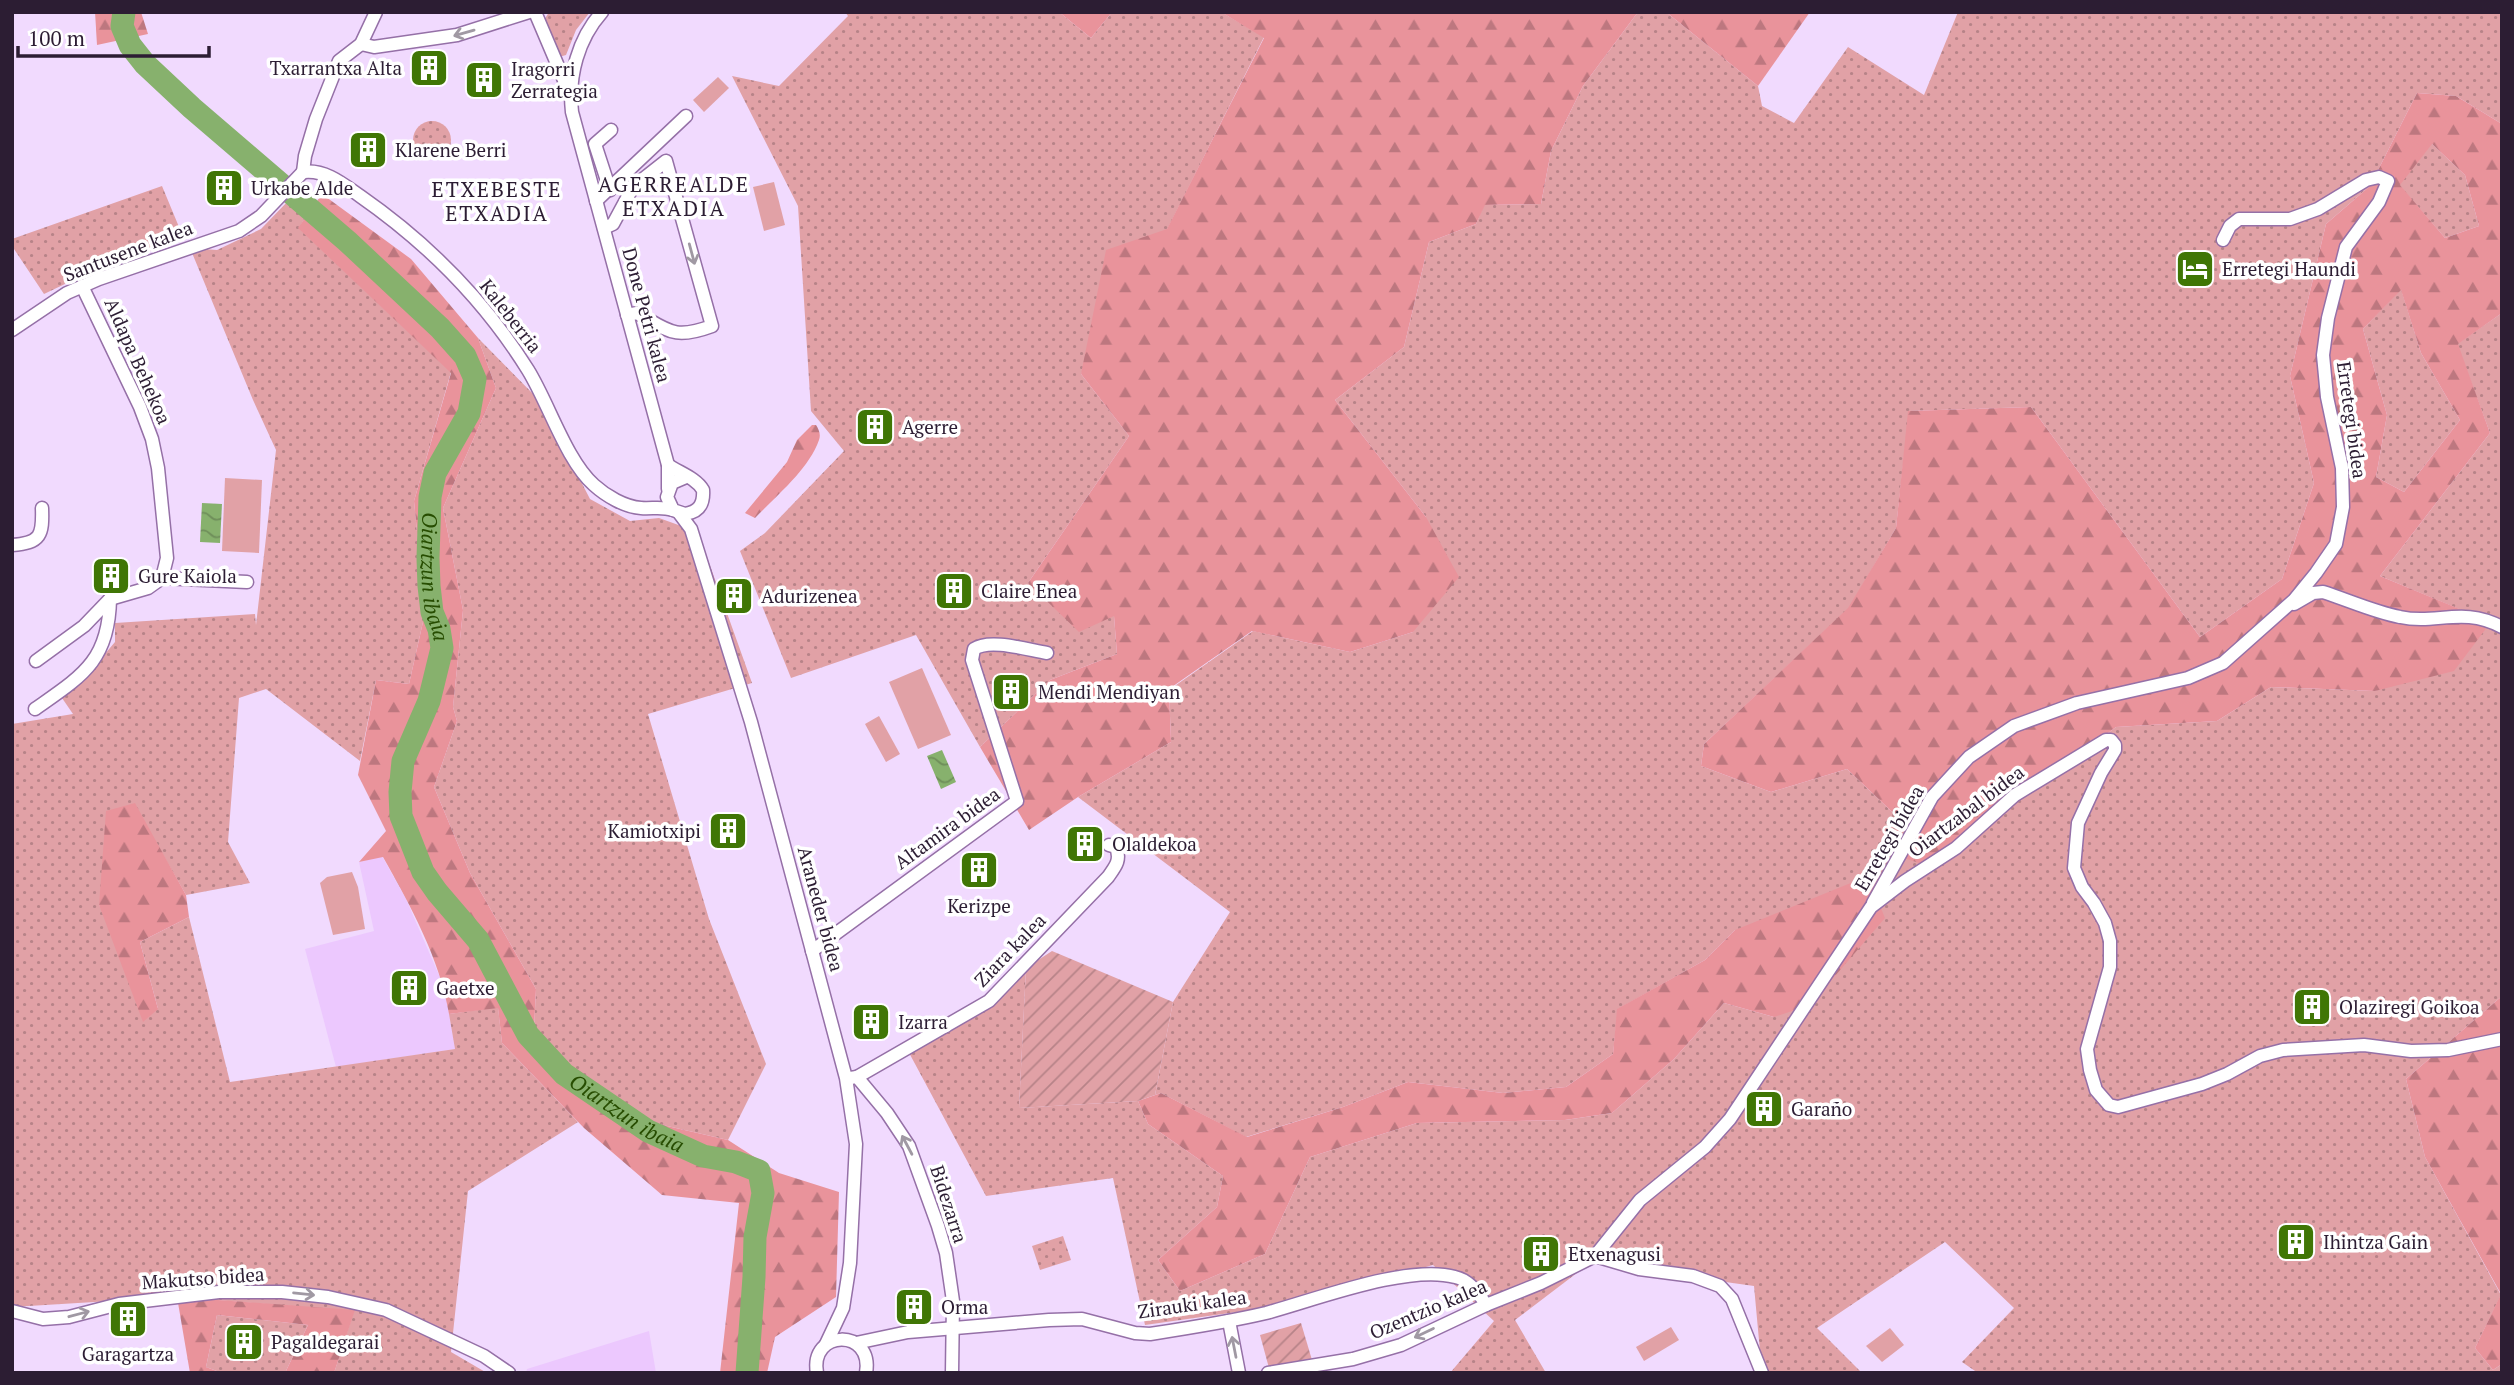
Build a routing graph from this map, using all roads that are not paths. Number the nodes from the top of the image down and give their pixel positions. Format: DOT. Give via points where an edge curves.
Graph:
graph roads {
  1 [pos="376,12"];
  2 [pos="529,12"];
  3 [pos="535,12"];
  4 [pos="601,13"];
  5 [pos="361,44"];
  6 [pos="570,94"];
  7 [pos="686,116"];
  8 [pos="611,130"];
  9 [pos="303,172"];
  10 [pos="610,190"];
  11 [pos="596,201"];
  12 [pos="604,228"];
  13 [pos="2223,240"];
  14 [pos="82,286"];
  15 [pos="627,315"];
  16 [pos="12,330"];
  17 [pos="668,465"];
  18 [pos="686,477"];
  19 [pos="667,493"];
  20 [pos="656,507"];
  21 [pos="42,508"];
  22 [pos="681,512"];
  23 [pos="12,545"];
  24 [pos="162,578"];
  25 [pos="247,582"];
  26 [pos="110,599"];
  27 [pos="2280,612"];
  28 [pos="2502,627"];
  29 [pos="1047,653"];
  30 [pos="36,661"];
  31 [pos="34,709"];
  32 [pos="1109,845"];
  33 [pos="1871,906"];
  34 [pos="812,951"];
  35 [pos="2502,1039"];
  36 [pos="852,1077"];
  37 [pos="1595,1256"];
  38 [pos="1486,1305"];
  39 [pos="843,1308"];
  40 [pos="12,1311"];
  41 [pos="1229,1321"];
  42 [pos="954,1329"];
  43 [pos="888,1336"];
  44 [pos="854,1343"];
  45 [pos="827,1344"];
  46 [pos="814,1369"];
  47 [pos="867,1369"];
  48 [pos="509,1373"];
  49 [pos="952,1373"];
  50 [pos="1239,1373"];
  51 [pos="1268,1373"];
  52 [pos="1762,1373"];
  1 -- 5 [label="street"];
  2 -- 5 [label="street, one-way" via="457,35 374,47"];
  3 -- 6 [label="street, Done Petri kalea"];
  4 -- 6 [label="street, Done Petri kalea" via="580,48"];
  5 -- 9 [label="street" via="339,61 304,156"];
  6 -- 11 [label="street, Done Petri kalea"];
  7 -- 10 [label="street"];
  8 -- 10 [label="street" via="595,144"];
  9 -- 14 [label="street, Santusene kalea" via="261,216 239,231"];
  9 -- 20 [label="street, Kaleberria" via="323,173 345,185 442,262 527,368 585,475 619,501"];
  10 -- 11 [label="street"];
  11 -- 12 [label="street, Done Petri kalea"];
  12 -- 15 [label="street, Done Petri kalea"];
  12 -- 15 [label="street, one-way" via="613,224 633,187 666,161 712,326 672,333 637,313"];
  13 -- 27 [label="street, Erretegi bidea" via="2239,219 2290,219 2318,209 2367,180 2379,177 2388,181 2379,202 2346,247 2328,317 2323,355 2342,468 2343,507 2336,544"];
  14 -- 16 [label="street, Santusene kalea"];
  14 -- 24 [label="street, Aldapa Behekoa" via="152,439 167,558"];
  15 -- 17 [label="street, Done Petri kalea"];
  17 -- 18 [label="street"];
  17 -- 19 [label="street, Done Petri kalea"];
  18 -- 19 [label="street" via="674,481"];
  18 -- 22 [label="street" via="703,490 702,504"];
  19 -- 20 [label="street"];
  19 -- 22 [label="street"];
  20 -- 22 [label="street, Kaleberria"];
  21 -- 23 [label="street" via="43,526 37,540"];
  22 -- 34 [label="street, Araneder bidea" via="691,529 751,722"];
  24 -- 25 [label="street"];
  24 -- 26 [label="street" via="148,589"];
  26 -- 30 [label="street" via="84,626"];
  26 -- 31 [label="street" via="110,625 95,659"];
  27 -- 28 [label="street" via="2323,592 2399,617 2470,616"];
  27 -- 33 [label="street, Erretegi bidea" via="2223,663 2188,678 2077,703 2026,721 1969,757 1931,797"];
  29 -- 34 [label="street, Altamira bidea" via="992,644 974,649 972,660 1017,801"];
  32 -- 36 [label="street, Ziara kalea" via="1119,856 1108,877 989,1001"];
  33 -- 35 [label="street, Oiartzabal bidea" via="1956,848 2015,795 2111,740 2115,750 2078,823 2074,868 2110,941 2110,967 2087,1049 2096,1090 2109,1105 2118,1107 2202,1084 2260,1056 2284,1050 2364,1045 2448,1050"];
  33 -- 37 [label="street, Oiartzabal bidea" via="1730,1119 1705,1147 1640,1200"];
  34 -- 36 [label="street, Araneder bidea"];
  36 -- 39 [label="street, Araneder bidea" via="856,1144"];
  42 -- 36 [label="street, Bidezarra, one-way" via="946,1253 909,1146 887,1113"];
  37 -- 38 [label="street, Ozentzio kalea"];
  37 -- 52 [label="street" via="1720,1286 1732,1298"];
  38 -- 41 [label="street, Zirauki kalea" via="1480,1294 1458,1277 1439,1275 1382,1281"];
  38 -- 51 [label="street, Ozentzio kalea, one-way" via="1375,1354"];
  39 -- 44 [label="street, Araneder bidea"];
  39 -- 45 [label="street, Araneder bidea"];
  40 -- 48 [label="street, Makutso bidea, one-way" via="43,1319 69,1317 119,1304 219,1292 328,1297 379,1308 484,1356"];
  41 -- 42 [label="street, Zirauki kalea" via="1150,1334 1082,1319"];
  50 -- 41 [label="street, one-way"];
  42 -- 43 [label="street, Zirauki kalea"];
  42 -- 49 [label="street, Bidezarra"];
  43 -- 44 [label="street, Zirauki kalea"];
  43 -- 47 [label="street" via="873,1353"];
  44 -- 45 [label="street, Zirauki kalea" via="841,1339"];
  44 -- 47 [label="street, Araneder bidea" via="864,1352"];
  45 -- 46 [label="street, Araneder bidea"];
}
